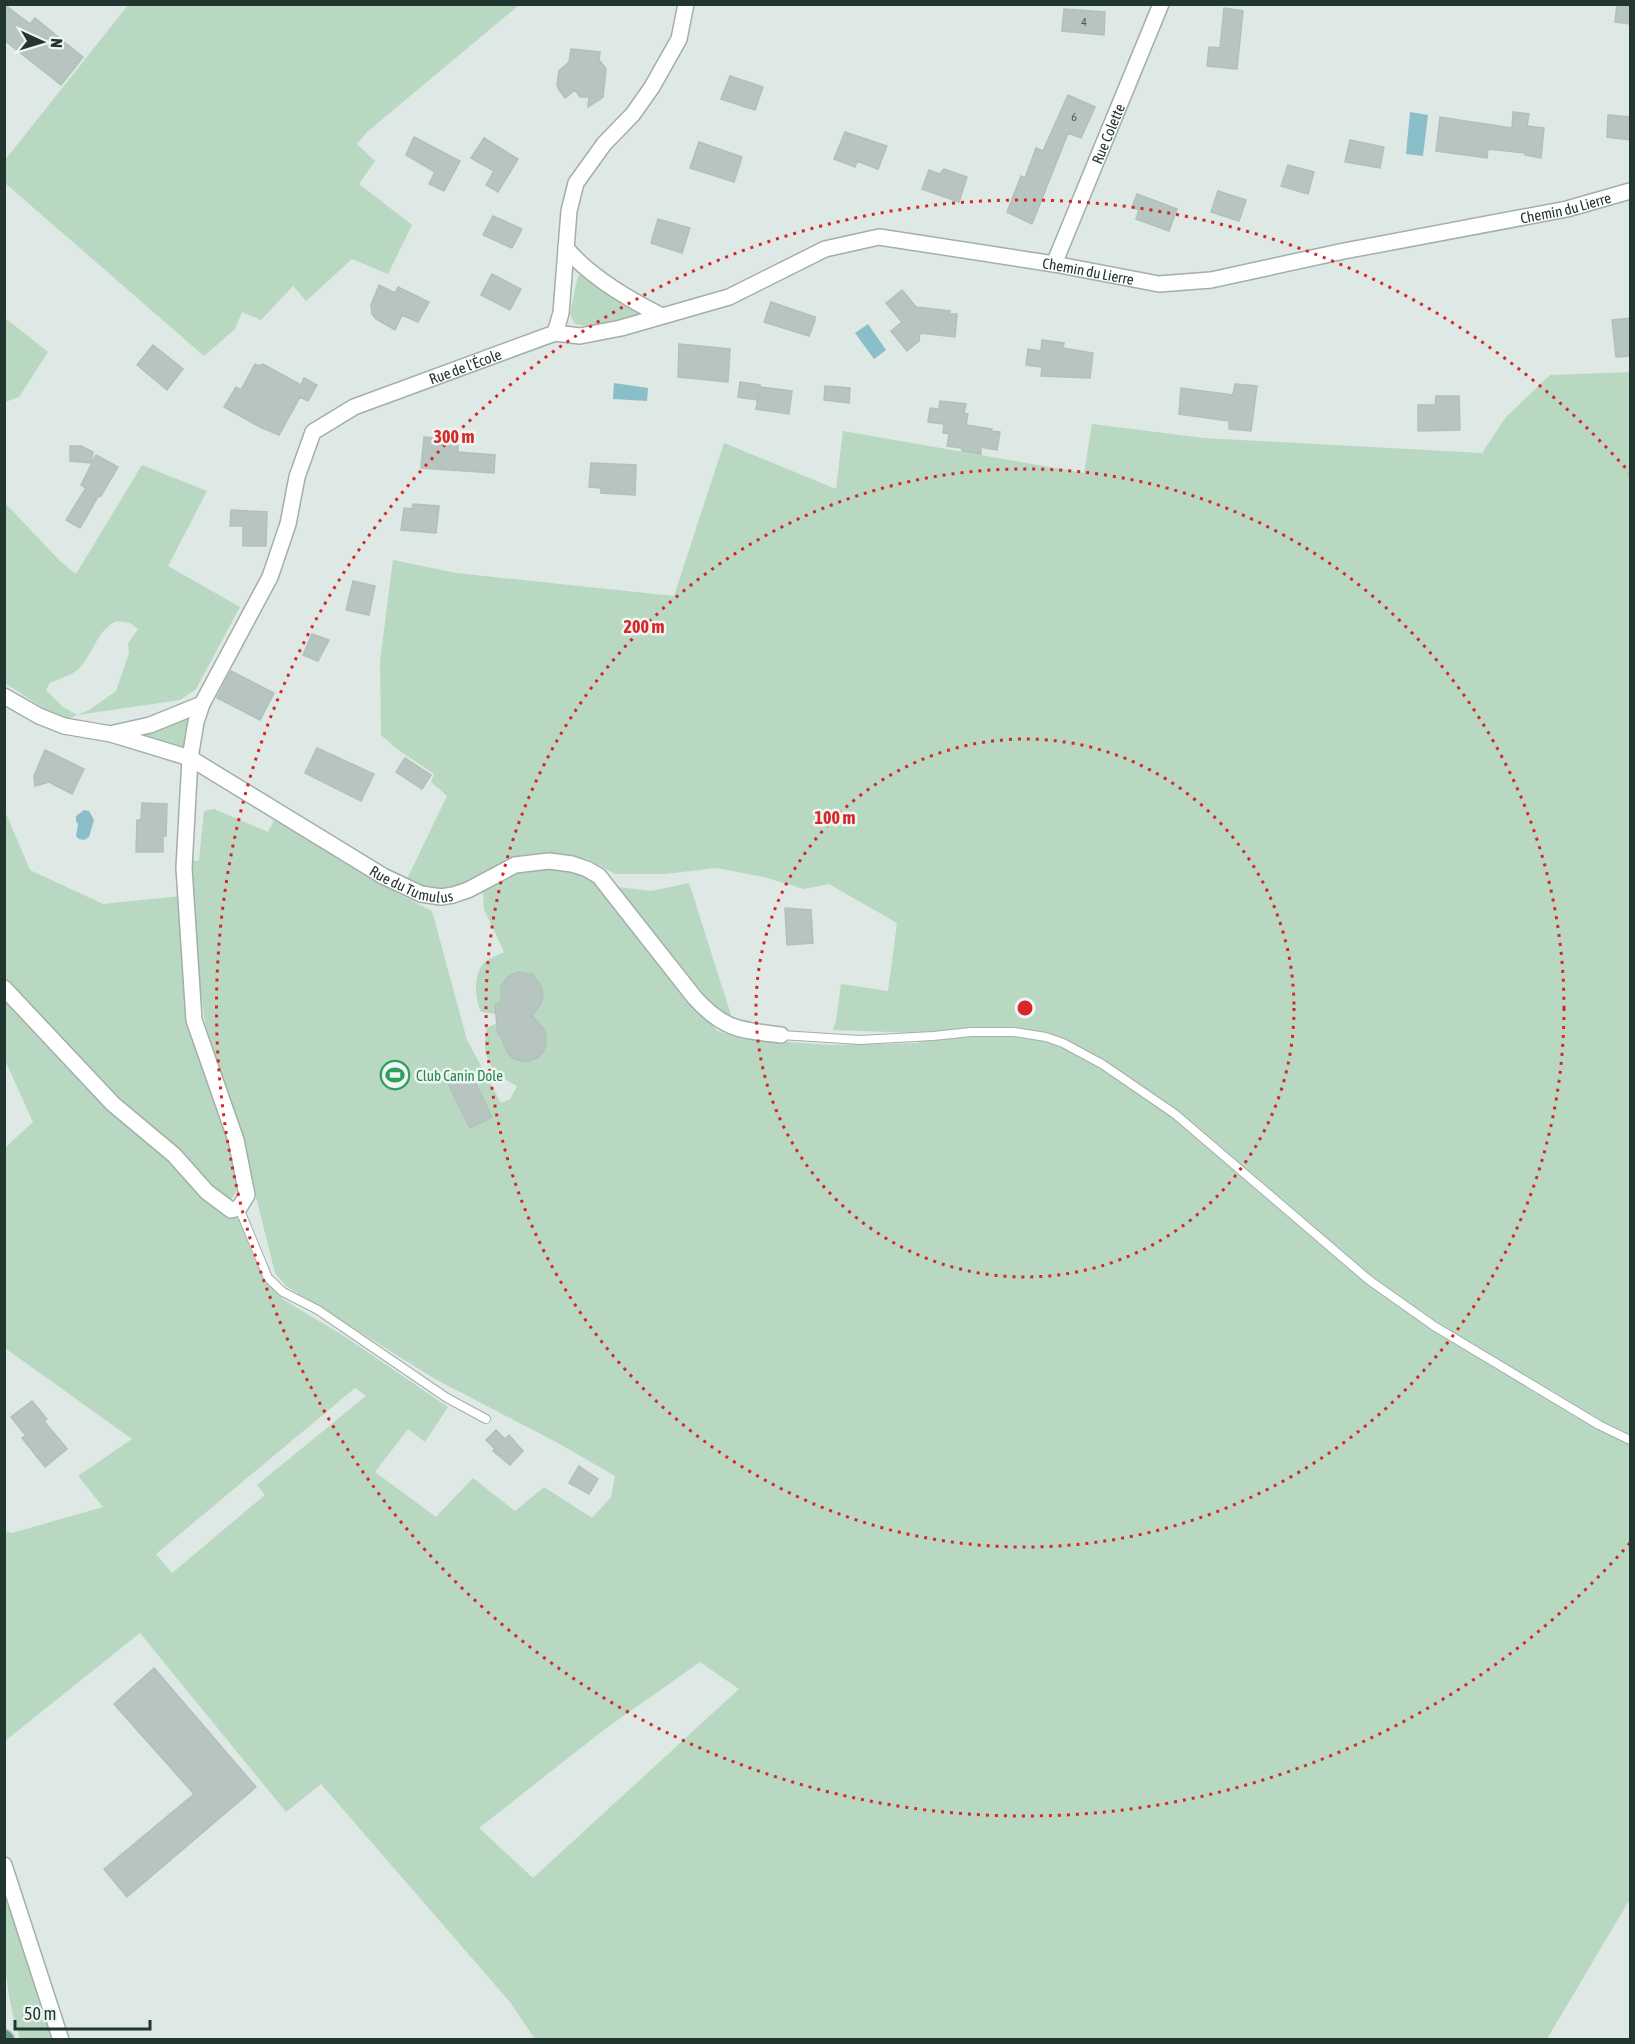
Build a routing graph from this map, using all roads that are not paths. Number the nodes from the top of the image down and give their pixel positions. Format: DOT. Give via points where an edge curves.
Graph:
graph roads {
  1 [pos="686,4"];
  2 [pos="1161,4"];
  3 [pos="1630,191"];
  4 [pos="566,248"];
  5 [pos="1054,264"];
  6 [pos="662,316"];
  7 [pos="555,333"];
  8 [pos="4,696"];
  9 [pos="202,704"];
  10 [pos="111,734"];
  11 [pos="190,758"];
  12 [pos="4,988"];
  13 [pos="782,1035"];
  14 [pos="239,1208"];
  15 [pos="486,1419"];
  16 [pos="1630,1440"];
  17 [pos="4,1865"];
  18 [pos="61,2040"];
  1 -- 4 [label="street" via="679,39 652,87 576,183"];
  2 -- 5 [label="street, Rue Colette"];
  3 -- 5 [label="street, Chemin du Lierre" via="1558,211 1211,280 1159,284"];
  4 -- 6 [label="street" via="579,263"];
  4 -- 7 [label="street" via="561,313"];
  5 -- 6 [label="street, Chemin du Lierre" via="879,237 825,249 729,297"];
  6 -- 7 [label="street, Chemin du Lierre" via="580,336"];
  7 -- 9 [label="street, Rue de l'École" via="354,407 313,432 270,577"];
  8 -- 10 [label="street, Rue du Tumulus" via="39,717 64,726"];
  9 -- 10 [label="street" via="150,725"];
  9 -- 11 [label="street, Rue de l'École"];
  10 -- 11 [label="street, Rue du Tumulus"];
  11 -- 13 [label="street, Rue du Tumulus" via="383,876 421,894 453,895 522,864 549,861 587,869 599,876 709,1013 734,1028"];
  11 -- 14 [label="street, Rue de l'École" via="184,868 194,1020 236,1140 247,1195"];
  12 -- 14 [label="street" via="113,1104 174,1155 207,1192 231,1210"];
  13 -- 16 [label="lane" via="860,1040 1014,1032 1063,1043 1102,1064 1175,1114 1369,1280 1434,1326"];
  14 -- 15 [label="lane" via="268,1278 283,1292 318,1310 447,1398"];
  17 -- 18 [label="street"];
}
